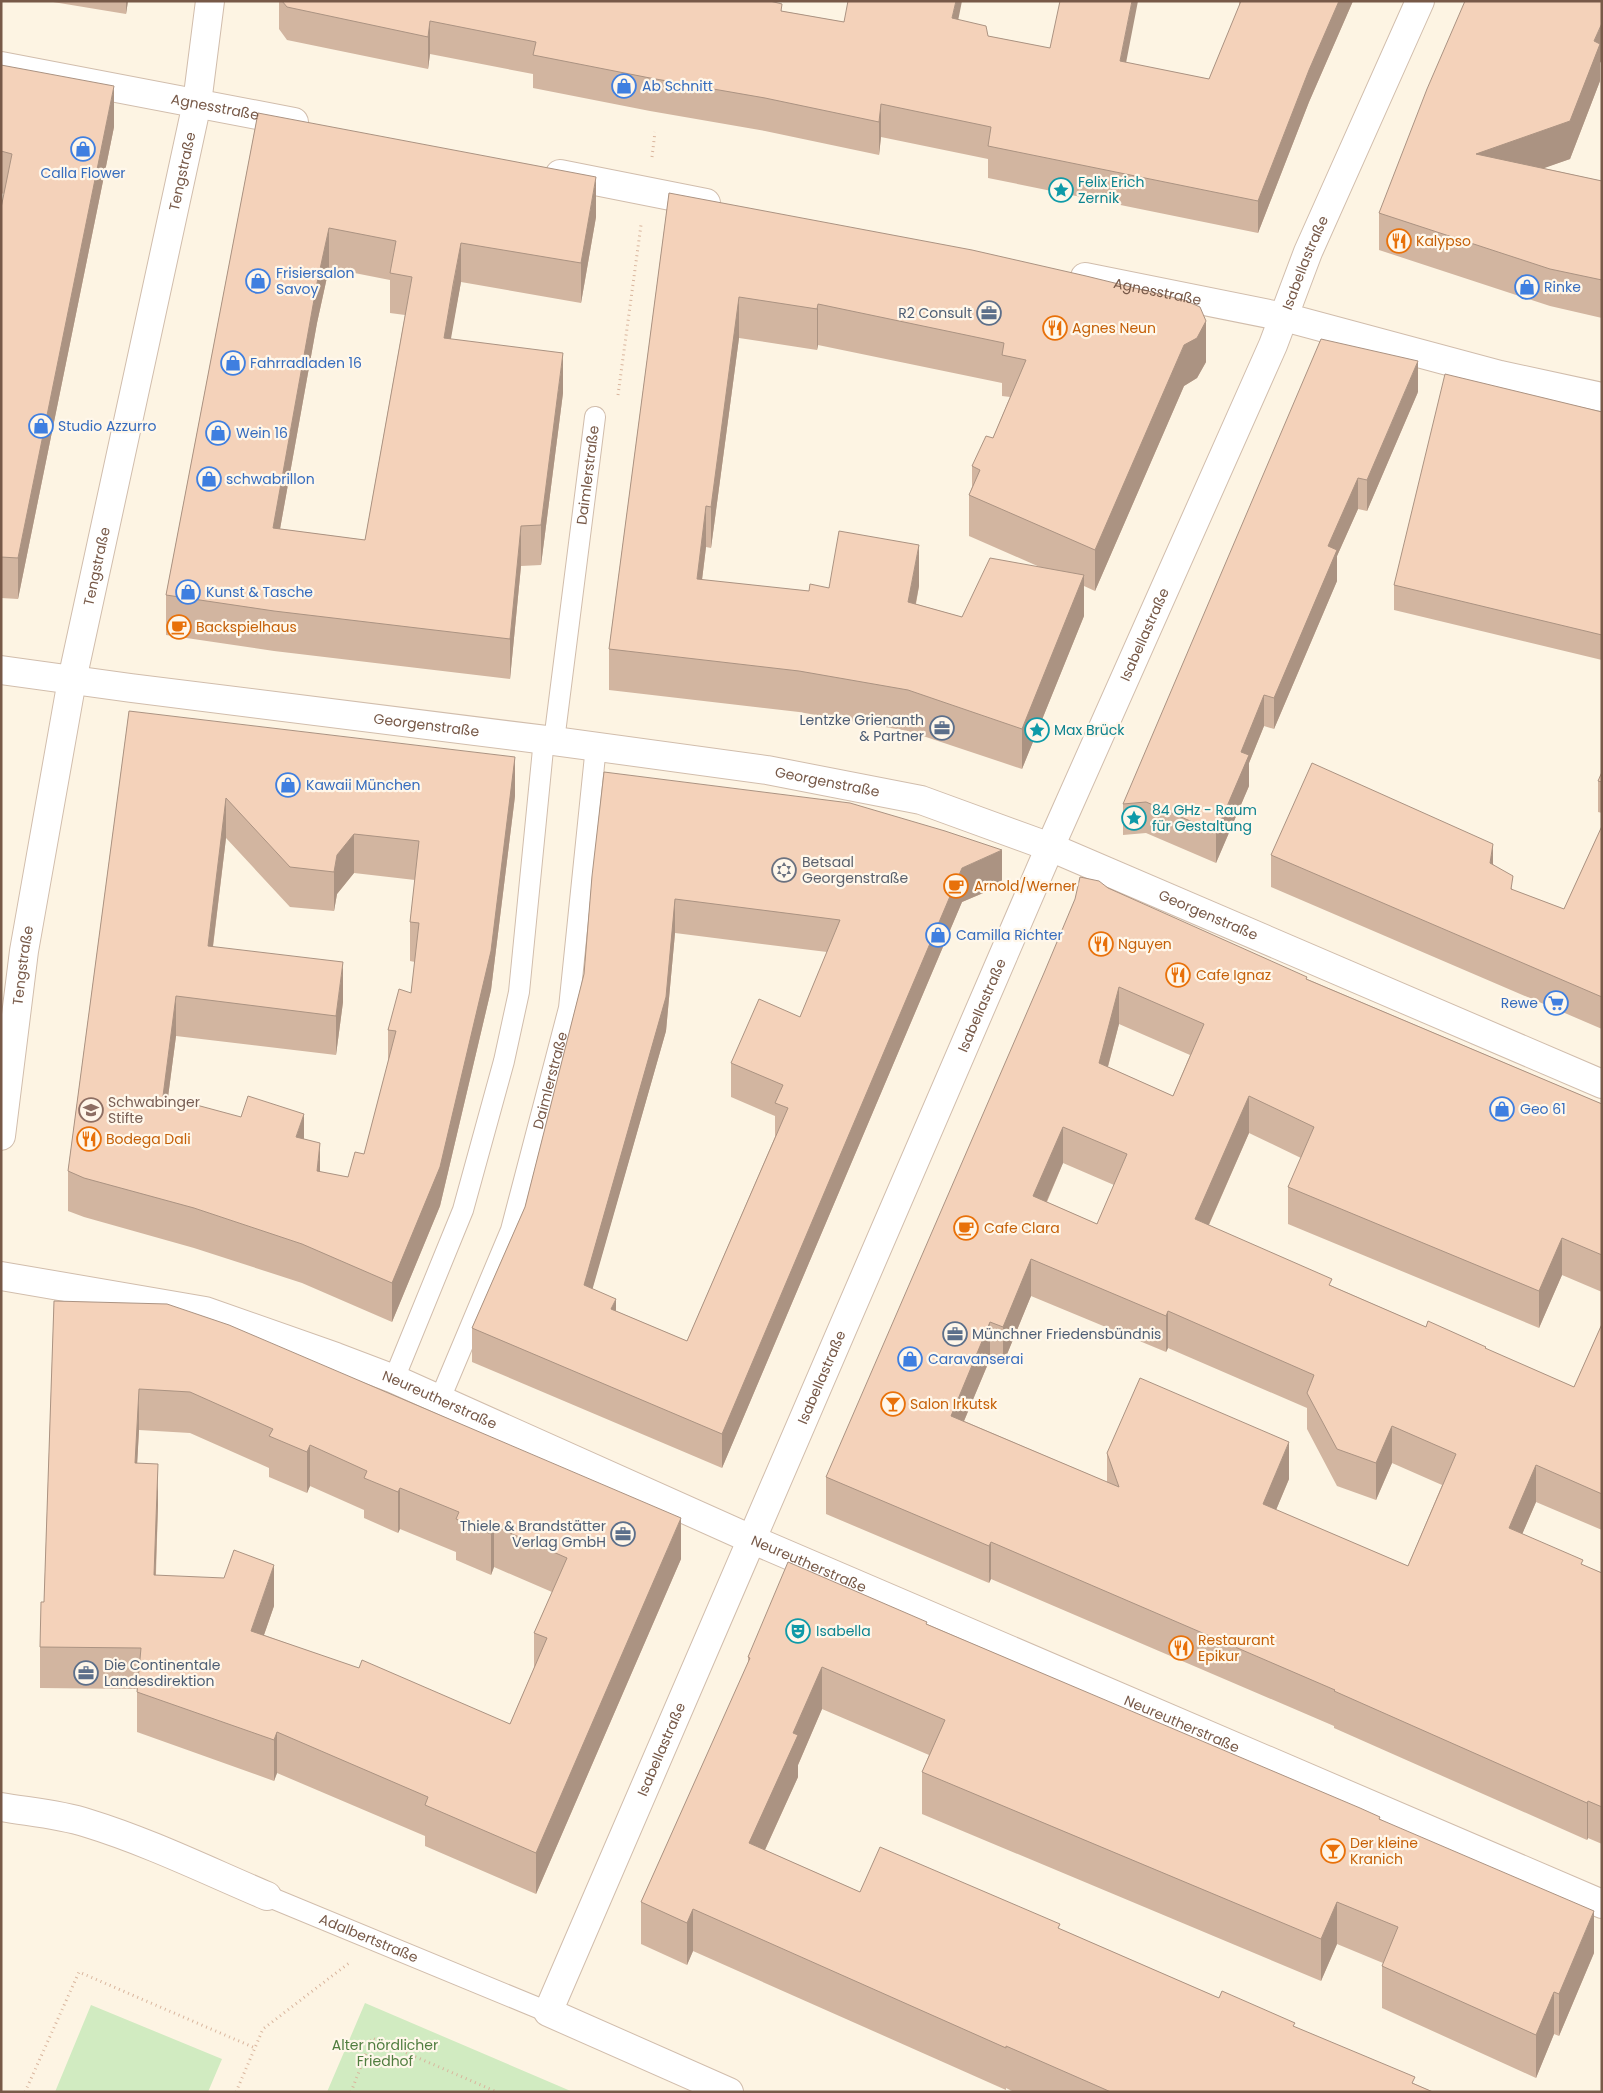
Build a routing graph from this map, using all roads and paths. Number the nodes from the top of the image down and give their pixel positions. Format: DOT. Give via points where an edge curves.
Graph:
graph roads {
  1 [pos="210,1"];
  2 [pos="1420,1"];
  3 [pos="1,66"];
  4 [pos="197,103"];
  5 [pos="318,126"];
  6 [pos="540,170"];
  7 [pos="646,191"];
  8 [pos="734,208"];
  9 [pos="1058,272"];
  10 [pos="1284,317"];
  11 [pos="1602,397"];
  12 [pos="595,417"];
  13 [pos="1,670"];
  14 [pos="72,680"];
  15 [pos="549,740"];
  16 [pos="596,746"];
  17 [pos="1050,847"];
  18 [pos="1602,1084"];
  19 [pos="1,1136"];
  20 [pos="1,1276"];
  21 [pos="394,1379"];
  22 [pos="440,1399"];
  23 [pos="751,1539"];
  24 [pos="1,1807"];
  25 [pos="267,1896"];
  26 [pos="1602,1904"];
  27 [pos="377,1942"];
  28 [pos="548,2012"];
  29 [pos="255,2048"];
  30 [pos="25,2092"];
  31 [pos="236,2092"];
  32 [pos="351,2092"];
  33 [pos="497,2092"];
  34 [pos="729,2092"];
  1 -- 4 [label="street, Tengstraße"];
  2 -- 10 [label="street, Isabellastraße" via="1308,252"];
  3 -- 4 [label="street, Agnesstraße"];
  4 -- 5 [label="street, Agnesstraße"];
  4 -- 14 [label="street, Tengstraße"];
  6 -- 7 [label="street"];
  7 -- 8 [label="street"];
  7 -- 12 [label="path, Daimlerstraße" via="617,401"];
  9 -- 10 [label="street, Agnesstraße"];
  10 -- 11 [label="street, Agnesstraße" via="1500,375"];
  10 -- 17 [label="street, Isabellastraße"];
  12 -- 15 [label="lane, Daimlerstraße"];
  13 -- 14 [label="street, Georgenstraße"];
  14 -- 15 [label="street, Georgenstraße"];
  14 -- 19 [label="street, Tengstraße" via="24,951"];
  15 -- 16 [label="street, Georgenstraße"];
  15 -- 21 [label="lane, Daimlerstraße" via="519,992 504,1061 463,1210"];
  16 -- 17 [label="street, Georgenstraße" via="767,770 921,800"];
  16 -- 22 [label="lane, Daimlerstraße" via="569,1008 511,1230"];
  17 -- 18 [label="street, Georgenstraße"];
  17 -- 23 [label="street, Isabellastraße"];
  20 -- 21 [label="street, Neureutherstraße" via="205,1311"];
  21 -- 22 [label="street, Neureutherstraße"];
  22 -- 23 [label="street, Neureutherstraße"];
  23 -- 26 [label="street, Neureutherstraße"];
  23 -- 28 [label="street, Isabellastraße"];
  24 -- 25 [label="street, Adalbertstraße" via="86,1822"];
  25 -- 27 [label="lane, Adalbertstraße"];
  27 -- 28 [label="lane, Adalbertstraße"];
  27 -- 29 [label="path" via="264,2029"];
  28 -- 34 [label="street, Adalbertstraße"];
  29 -- 30 [label="path" via="79,1972"];
  29 -- 31 [label="path"];
  32 -- 33 [label="path" via="372,2038"];
}
